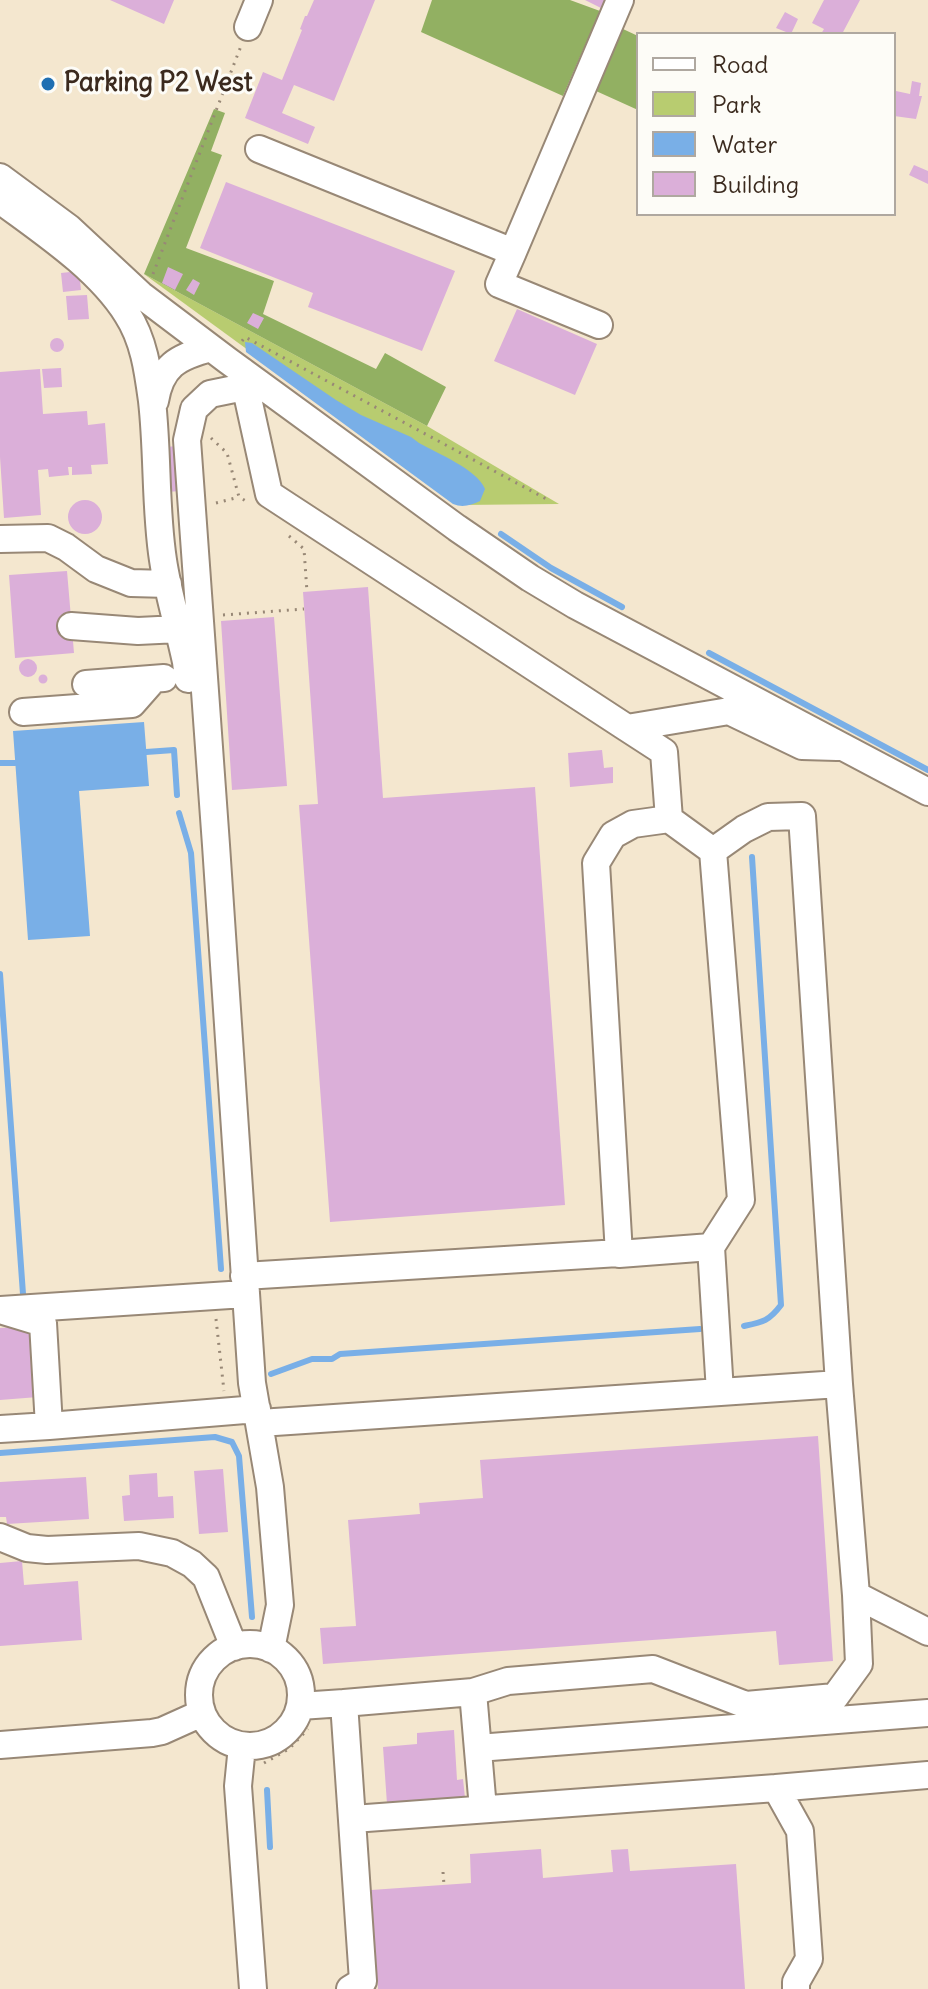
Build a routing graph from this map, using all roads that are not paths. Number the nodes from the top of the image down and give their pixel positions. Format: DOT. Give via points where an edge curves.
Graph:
graph roads {
  1 [pos="259,0"];
  2 [pos="620,0"];
  3 [pos="248,27"];
  4 [pos="259,149"];
  5 [pos="0,177"];
  6 [pos="0,200"];
  7 [pos="513,252"];
  8 [pos="599,325"];
  9 [pos="237,370"];
  10 [pos="153,411"];
  11 [pos="0,539"];
  12 [pos="168,584"];
  13 [pos="71,626"];
  14 [pos="179,629"];
  15 [pos="188,676"];
  16 [pos="154,679"];
  17 [pos="86,684"];
  18 [pos="23,712"];
  19 [pos="627,728"];
  20 [pos="844,747"];
  21 [pos="928,792"];
  22 [pos="669,819"];
  23 [pos="216,845"];
  24 [pos="713,851"];
  25 [pos="711,1247"];
  26 [pos="619,1253"];
  27 [pos="245,1285"];
  28 [pos="0,1310"];
  29 [pos="839,1384"];
  30 [pos="720,1392"];
  31 [pos="258,1416"];
  32 [pos="49,1426"];
  33 [pos="0,1429"];
  34 [pos="0,1537"];
  35 [pos="856,1595"];
  36 [pos="928,1632"];
  37 [pos="234,1647"];
  38 [pos="271,1649"];
  39 [pos="473,1692"];
  40 [pos="344,1703"];
  41 [pos="202,1713"];
  42 [pos="928,1713"];
  43 [pos="306,1714"];
  44 [pos="0,1745"];
  45 [pos="242,1746"];
  46 [pos="478,1748"];
  47 [pos="928,1775"];
  48 [pos="776,1788"];
  49 [pos="483,1809"];
  50 [pos="353,1819"];
  51 [pos="253,1989"];
  52 [pos="350,1989"];
  53 [pos="796,1989"];
  1 -- 3 [label="lane"];
  2 -- 7 [label="lane"];
  4 -- 7 [label="lane"];
  5 -- 9 [label="lane" via="69,228 141,295"];
  6 -- 10 [label="lane" via="93,272 114,295 141,343"];
  7 -- 8 [label="lane" via="499,284"];
  9 -- 10 [label="lane" via="178,360 162,375"];
  9 -- 19 [label="lane" via="269,494"];
  9 -- 20 [label="lane" via="530,578"];
  9 -- 23 [label="lane" via="194,409 187,440"];
  10 -- 12 [label="lane"];
  11 -- 12 [label="lane" via="48,538 96,569 131,583"];
  12 -- 14 [label="lane"];
  13 -- 14 [label="lane"];
  14 -- 15 [label="lane"];
  15 -- 16 [label="lane"];
  15 -- 23 [label="lane" via="194,758 204,817"];
  16 -- 17 [label="lane"];
  16 -- 18 [label="lane" via="132,704"];
  19 -- 20 [label="lane" via="729,711 802,746"];
  19 -- 22 [label="lane" via="664,752"];
  20 -- 21 [label="lane"];
  22 -- 24 [label="lane"];
  22 -- 26 [label="lane" via="633,824 613,835 596,863"];
  23 -- 27 [label="lane"];
  24 -- 25 [label="lane" via="741,1200"];
  24 -- 29 [label="lane" via="768,817 802,816"];
  25 -- 26 [label="lane"];
  25 -- 30 [label="lane"];
  26 -- 27 [label="lane"];
  27 -- 28 [label="lane"];
  27 -- 31 [label="lane"];
  28 -- 32 [label="lane" via="43,1323"];
  29 -- 30 [label="lane"];
  29 -- 35 [label="lane"];
  30 -- 31 [label="lane"];
  31 -- 32 [label="lane"];
  31 -- 38 [label="lane" via="280,1605"];
  32 -- 33 [label="lane"];
  34 -- 37 [label="lane" via="47,1550 139,1546 172,1553 206,1577"];
  35 -- 36 [label="lane"];
  35 -- 39 [label="lane" via="859,1664 835,1697 746,1705 653,1669 508,1681"];
  37 -- 38 [label="lane"];
  37 -- 41 [label="lane" via="208,1666 201,1681"];
  38 -- 43 [label="lane" via="295,1672"];
  39 -- 40 [label="lane"];
  39 -- 46 [label="lane"];
  40 -- 43 [label="lane"];
  40 -- 50 [label="lane"];
  41 -- 44 [label="lane" via="152,1733"];
  41 -- 45 [label="lane" via="218,1735"];
  42 -- 46 [label="lane"];
  43 -- 45 [label="lane" via="272,1741"];
  45 -- 51 [label="lane" via="238,1786"];
  46 -- 49 [label="lane"];
  47 -- 48 [label="lane"];
  48 -- 49 [label="lane"];
  48 -- 53 [label="lane" via="800,1831 809,1959"];
  49 -- 50 [label="lane"];
  50 -- 52 [label="lane" via="363,1981"];
}
